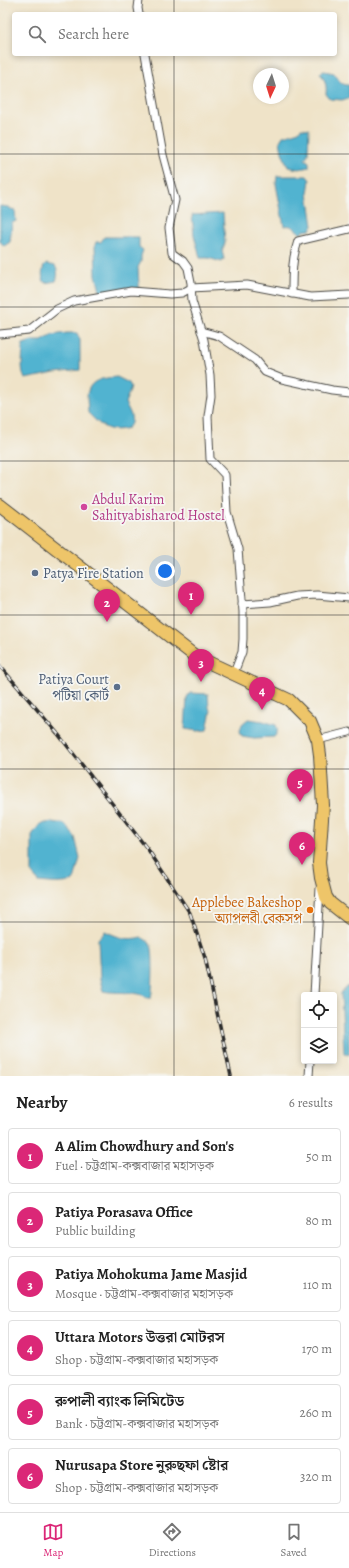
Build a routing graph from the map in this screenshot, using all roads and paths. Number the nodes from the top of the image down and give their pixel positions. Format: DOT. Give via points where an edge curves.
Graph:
graph roads {
  1 [pos="139,0"];
  2 [pos="139,12"];
  3 [pos="144,56"];
  4 [pos="349,229"];
  5 [pos="191,288"];
  6 [pos="292,294"];
  7 [pos="349,295"];
  8 [pos="201,331"];
  9 [pos="0,334"];
  10 [pos="349,392"];
  11 [pos="0,505"];
  12 [pos="349,598"];
  13 [pos="242,604"];
  14 [pos="234,673"];
  15 [pos="349,732"];
  16 [pos="318,740"];
  17 [pos="321,878"];
  18 [pos="349,918"];
  19 [pos="314,992"];
  20 [pos="310,1064"];
  21 [pos="309,1076"];
  1 -- 2 [label="street"];
  3 -- 5 [label="street" via="163,155 175,200 169,228 172,253 188,268"];
  4 -- 6 [label="street" via="298,241 292,273"];
  5 -- 6 [label="street" via="247,285"];
  5 -- 8 [label="street"];
  5 -- 9 [label="street" via="182,293 131,291 74,301 57,309 29,331"];
  6 -- 7 [label="street" via="310,297"];
  8 -- 10 [label="street" via="219,336 255,360 265,372 282,379"];
  8 -- 13 [label="street" via="210,375 210,460 225,475 227,512 238,549"];
  11 -- 14 [label="highway" via="195,656"];
  12 -- 13 [label="street" via="297,596 270,602"];
  13 -- 14 [label="street" via="242,652"];
  14 -- 16 [label="highway" via="289,700 310,721"];
  15 -- 16 [label="street"];
  16 -- 17 [label="highway" via="322,804 319,863"];
  17 -- 18 [label="highway" via="330,903"];
  17 -- 19 [label="street"];
  20 -- 21 [label="street"];
}
